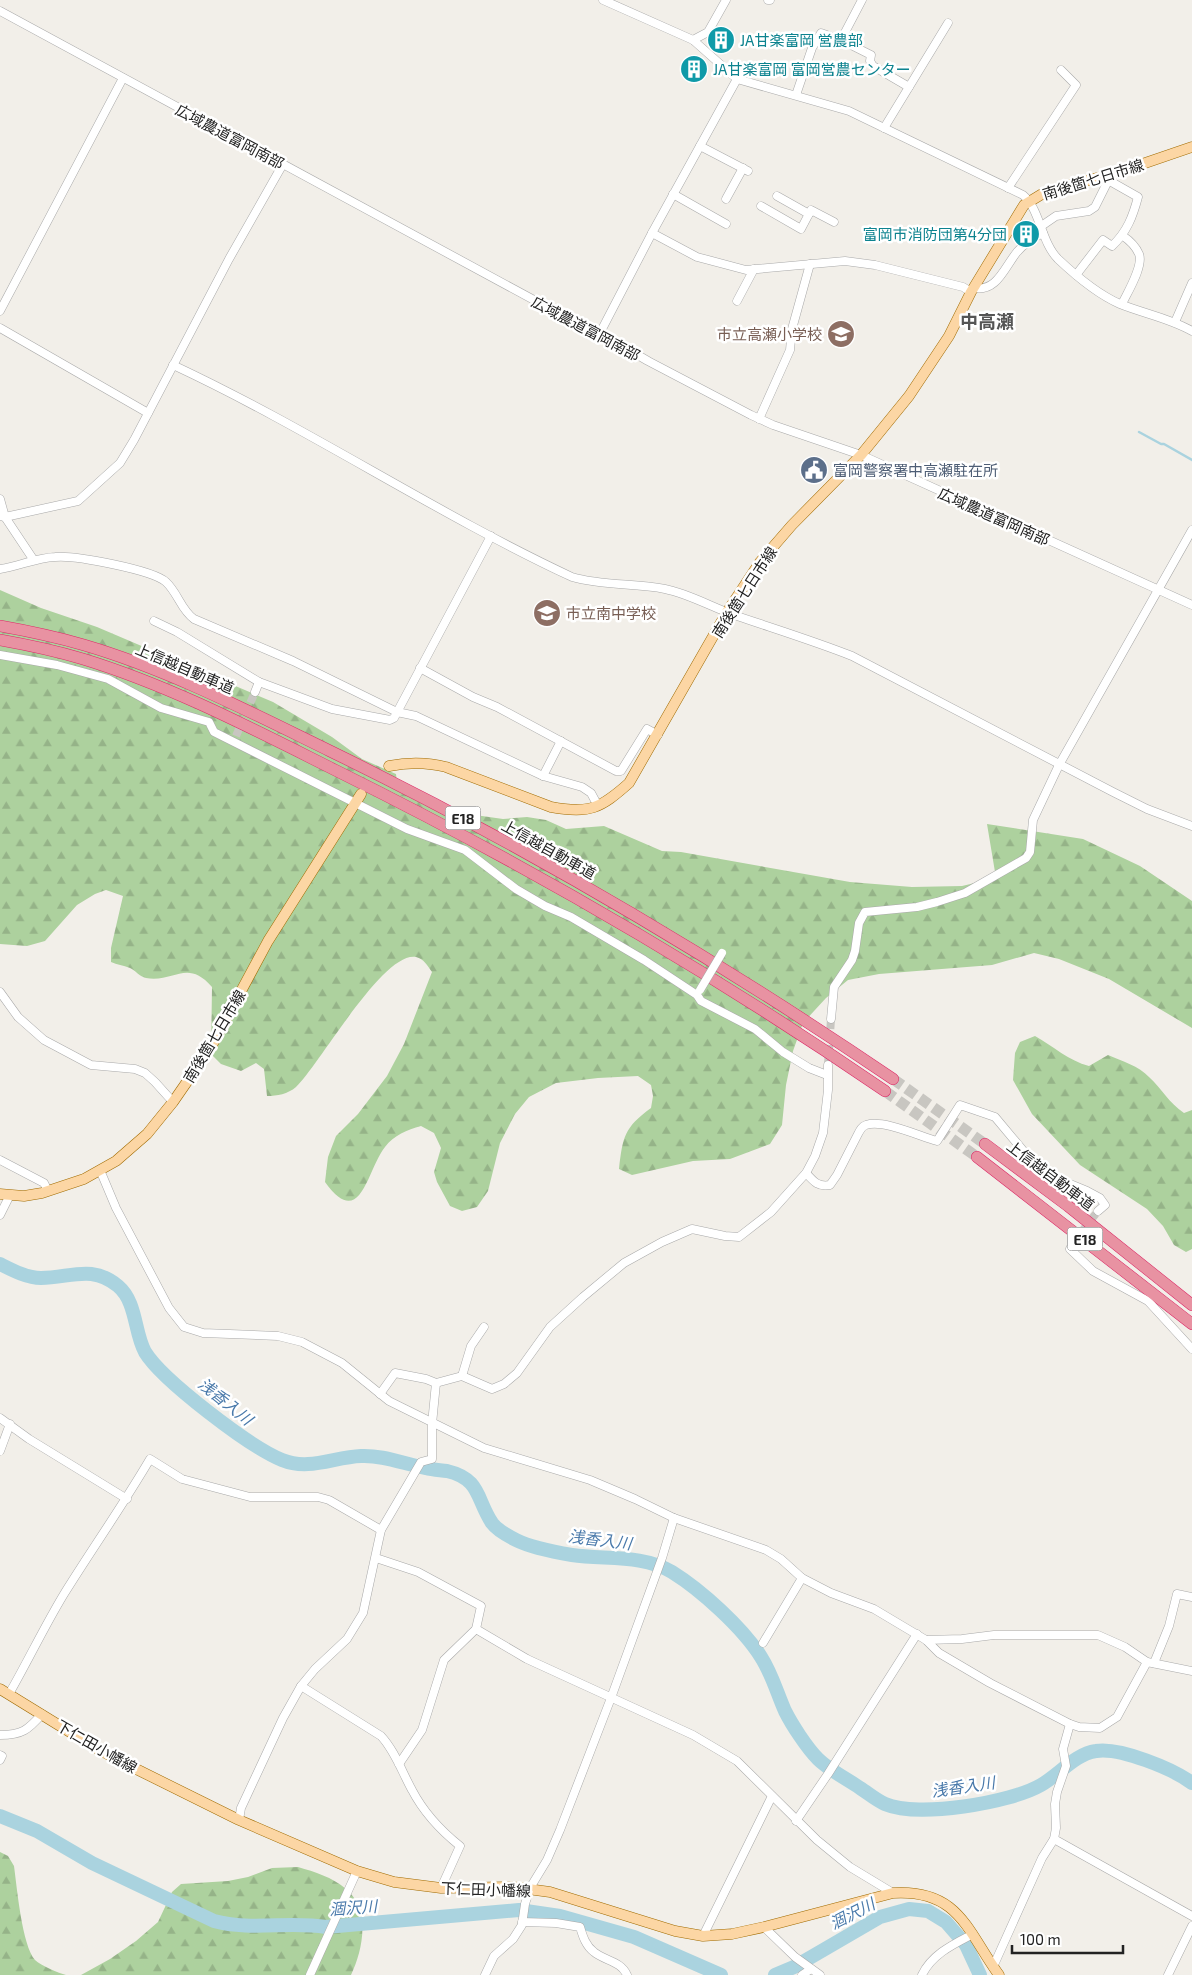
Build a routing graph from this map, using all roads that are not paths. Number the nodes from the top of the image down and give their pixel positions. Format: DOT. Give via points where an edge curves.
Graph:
graph roads {
  1 [pos="603,0"];
  2 [pos="726,0"];
  3 [pos="862,0"];
  4 [pos="0,11"];
  5 [pos="948,22"];
  6 [pos="693,40"];
  7 [pos="841,40"];
  8 [pos="1062,70"];
  9 [pos="123,78"];
  10 [pos="737,79"];
  11 [pos="909,87"];
  12 [pos="796,95"];
  13 [pos="884,128"];
  14 [pos="700,146"];
  15 [pos="1192,147"];
  16 [pos="282,164"];
  17 [pos="1110,178"];
  18 [pos="1008,188"];
  19 [pos="673,194"];
  20 [pos="777,196"];
  21 [pos="726,199"];
  22 [pos="1029,200"];
  23 [pos="761,206"];
  24 [pos="809,214"];
  25 [pos="834,222"];
  26 [pos="726,224"];
  27 [pos="1041,230"];
  28 [pos="652,233"];
  29 [pos="1123,236"];
  30 [pos="810,264"];
  31 [pos="754,269"];
  32 [pos="1076,275"];
  33 [pos="1192,283"];
  34 [pos="972,290"];
  35 [pos="737,301"];
  36 [pos="1122,304"];
  37 [pos="0,311"];
  38 [pos="1175,322"];
  39 [pos="0,328"];
  40 [pos="1192,332"];
  41 [pos="600,334"];
  42 [pos="174,366"];
  43 [pos="148,413"];
  44 [pos="759,419"];
  45 [pos="862,456"];
  46 [pos="0,499"];
  47 [pos="2,516"];
  48 [pos="1192,530"];
  49 [pos="491,536"];
  50 [pos="33,560"];
  51 [pos="0,569"];
  52 [pos="1157,589"];
  53 [pos="1192,605"];
  54 [pos="727,612"];
  55 [pos="154,622"];
  56 [pos="0,626"];
  57 [pos="0,640"];
  58 [pos="0,655"];
  59 [pos="420,668"];
  60 [pos="259,682"];
  61 [pos="256,692"];
  62 [pos="397,712"];
  63 [pos="658,735"];
  64 [pos="561,741"];
  65 [pos="1059,765"];
  66 [pos="389,766"];
  67 [pos="542,776"];
  68 [pos="361,794"];
  69 [pos="355,804"];
  70 [pos="598,806"];
  71 [pos="1192,826"];
  72 [pos="722,953"];
  73 [pos="0,992"];
  74 [pos="698,992"];
  75 [pos="831,1018"];
  76 [pos="828,1065"];
  77 [pos="827,1075"];
  78 [pos="893,1078"];
  79 [pos="885,1091"];
  80 [pos="173,1102"];
  81 [pos="985,1144"];
  82 [pos="977,1157"];
  83 [pos="0,1160"];
  84 [pos="100,1170"];
  85 [pos="806,1173"];
  86 [pos="48,1191"];
  87 [pos="5,1195"];
  88 [pos="1098,1211"];
  89 [pos="0,1215"];
  90 [pos="1074,1241"];
  91 [pos="1192,1305"];
  92 [pos="1192,1324"];
  93 [pos="484,1327"];
  94 [pos="1192,1349"];
  95 [pos="462,1376"];
  96 [pos="436,1384"];
  97 [pos="380,1394"];
  98 [pos="0,1418"];
  99 [pos="10,1424"];
  100 [pos="432,1424"];
  101 [pos="0,1451"];
  102 [pos="126,1499"];
  103 [pos="674,1518"];
  104 [pos="381,1530"];
  105 [pos="376,1558"];
  106 [pos="802,1578"];
  107 [pos="1192,1597"];
  108 [pos="476,1629"];
  109 [pos="917,1634"];
  110 [pos="926,1640"];
  111 [pos="763,1643"];
  112 [pos="1150,1663"];
  113 [pos="1192,1671"];
  114 [pos="300,1686"];
  115 [pos="4,1692"];
  116 [pos="611,1698"];
  117 [pos="42,1714"];
  118 [pos="1070,1724"];
  119 [pos="0,1735"];
  120 [pos="0,1756"];
  121 [pos="0,1760"];
  122 [pos="399,1764"];
  123 [pos="772,1796"];
  124 [pos="239,1820"];
  125 [pos="796,1821"];
  126 [pos="1054,1839"];
  127 [pos="357,1871"];
  128 [pos="440,1888"];
  129 [pos="530,1888"];
  130 [pos="893,1893"];
  131 [pos="1192,1916"];
  132 [pos="522,1919"];
  133 [pos="1192,1926"];
  134 [pos="764,1927"];
  135 [pos="973,1934"];
  136 [pos="703,1936"];
  137 [pos="809,1968"];
  138 [pos="996,1971"];
  139 [pos="310,1975"];
  140 [pos="485,1975"];
  141 [pos="627,1975"];
  142 [pos="802,1975"];
  143 [pos="820,1975"];
  144 [pos="922,1975"];
  145 [pos="1168,1975"];
  1 -- 6 [label="street"];
  2 -- 6 [label="street" via="708,32"];
  3 -- 7 [label="street"];
  4 -- 9 [label="street, 広域農道富岡南部"];
  5 -- 11 [label="street"];
  6 -- 10 [label="street"];
  7 -- 11 [label="street" via="871,55 873,66"];
  7 -- 12 [label="street" via="821,33 812,48"];
  8 -- 18 [label="street" via="1076,85"];
  9 -- 16 [label="street, 広域農道富岡南部"];
  9 -- 37 [label="street"];
  10 -- 12 [label="street"];
  10 -- 14 [label="street"];
  11 -- 13 [label="street"];
  12 -- 13 [label="street" via="849,111"];
  13 -- 18 [label="street"];
  14 -- 19 [label="street"];
  14 -- 21 [label="street" via="745,169"];
  15 -- 17 [label="main road, 南後箇七日市線"];
  16 -- 41 [label="street, 広域農道富岡南部"];
  16 -- 42 [label="street"];
  17 -- 22 [label="main road, 南後箇七日市線" via="1060,186"];
  17 -- 27 [label="street" via="1095,207 1089,211 1056,216"];
  17 -- 29 [label="street" via="1138,197"];
  18 -- 22 [label="street"];
  19 -- 26 [label="street"];
  19 -- 28 [label="street"];
  20 -- 24 [label="street"];
  22 -- 27 [label="street"];
  22 -- 34 [label="main road, 南後箇七日市線"];
  23 -- 24 [label="street" via="801,229"];
  24 -- 25 [label="street" via="811,210"];
  27 -- 32 [label="street" via="1056,256"];
  27 -- 34 [label="street" via="1018,251 994,284"];
  28 -- 31 [label="street" via="697,258"];
  28 -- 41 [label="street"];
  29 -- 32 [label="street" via="1112,246 1103,240"];
  29 -- 36 [label="street" via="1140,255 1140,262"];
  30 -- 31 [label="street"];
  30 -- 34 [label="street" via="857,262"];
  30 -- 44 [label="street" via="792,328 790,350"];
  31 -- 35 [label="street"];
  32 -- 36 [label="street"];
  33 -- 38 [label="street"];
  34 -- 45 [label="main road, 南後箇七日市線" via="949,336 909,396"];
  36 -- 38 [label="street"];
  38 -- 40 [label="street"];
  39 -- 43 [label="street"];
  41 -- 44 [label="street, 広域農道富岡南部"];
  42 -- 43 [label="street"];
  42 -- 49 [label="street" via="258,408"];
  43 -- 47 [label="street" via="120,463 78,501"];
  44 -- 45 [label="street, 広域農道富岡南部"];
  45 -- 52 [label="street, 広域農道富岡南部"];
  45 -- 54 [label="main road, 南後箇七日市線" via="777,542"];
  46 -- 47 [label="street"];
  47 -- 50 [label="street"];
  48 -- 52 [label="street"];
  49 -- 54 [label="street" via="578,579 665,589"];
  49 -- 59 [label="street"];
  50 -- 51 [label="street"];
  50 -- 62 [label="street" via="76,557 154,576 166,582 187,614 194,619"];
  52 -- 53 [label="street, 広域農道富岡南部"];
  52 -- 65 [label="street"];
  54 -- 63 [label="main road, 南後箇七日市線"];
  54 -- 65 [label="street" via="852,656"];
  55 -- 60 [label="street" via="177,632"];
  56 -- 78 [label="highway, 上信越自動車道 / E18" via="85,645 129,661 224,701 364,767 616,904 763,993"];
  57 -- 79 [label="highway, 上信越自動車道 / E18" via="39,647 123,673 214,711 358,781 505,859 684,962"];
  58 -- 69 [label="street" via="108,679 161,708 209,722 214,732 235,738"];
  59 -- 62 [label="street"];
  59 -- 64 [label="street"];
  60 -- 61 [label="street"];
  60 -- 62 [label="street" via="332,708 390,720"];
  62 -- 67 [label="street" via="416,716"];
  63 -- 64 [label="street" via="647,729 621,771"];
  63 -- 70 [label="main road, 南後箇七日市線" via="629,783"];
  64 -- 67 [label="street"];
  65 -- 71 [label="street" via="1147,809"];
  65 -- 75 [label="street" via="1033,820 1030,852 1026,858 964,893 917,907 865,912 852,960 834,987"];
  66 -- 70 [label="main road, 南後箇七日市線" via="430,763 464,772 551,807 582,810"];
  67 -- 70 [label="street" via="582,787 591,793"];
  68 -- 69 [label="main road, 南後箇七日市線"];
  69 -- 74 [label="street" via="407,829 465,850 516,889 571,917"];
  69 -- 80 [label="main road, 南後箇七日市線" via="268,941 220,1032"];
  72 -- 74 [label="street, bridge"];
  73 -- 80 [label="street" via="18,1017 44,1040 92,1065 145,1073"];
  74 -- 77 [label="street" via="701,1001 755,1029 808,1068"];
  76 -- 77 [label="street"];
  77 -- 85 [label="street" via="823,1134"];
  80 -- 84 [label="main road, 南後箇七日市線" via="134,1147"];
  81 -- 91 [label="highway, 上信越自動車道 / E18"];
  82 -- 92 [label="highway, 上信越自動車道 / E18"];
  83 -- 86 [label="street" via="44,1183"];
  84 -- 86 [label="main road, 南後箇七日市線"];
  84 -- 97 [label="street" via="116,1208 169,1308 184,1327 203,1333 278,1336 302,1342 342,1363"];
  85 -- 88 [label="street" via="815,1183 830,1185 866,1124 884,1124 937,1141 960,1105 995,1117 1041,1172 1100,1198 1105,1204"];
  85 -- 95 [label="street" via="771,1212 739,1237 692,1228 624,1263 550,1327 517,1373 504,1384 492,1390"];
  86 -- 87 [label="main road, 南後箇七日市線" via="24,1196"];
  87 -- 89 [label="street"];
  90 -- 94 [label="street" via="1070,1249 1093,1271 1148,1301"];
  93 -- 95 [label="street" via="471,1346"];
  95 -- 96 [label="street"];
  96 -- 97 [label="street" via="394,1373"];
  96 -- 100 [label="street"];
  97 -- 100 [label="street"];
  98 -- 99 [label="street"];
  99 -- 101 [label="street"];
  99 -- 102 [label="street"];
  100 -- 103 [label="street" via="500,1454 590,1480"];
  100 -- 104 [label="street" via="432,1458 421,1462"];
  102 -- 104 [label="street" via="150,1459 182,1479 250,1497 318,1497 329,1500"];
  102 -- 115 [label="street"];
  103 -- 106 [label="street" via="766,1550"];
  103 -- 116 [label="street"];
  104 -- 105 [label="street"];
  105 -- 108 [label="street" via="418,1572 481,1606"];
  105 -- 114 [label="street" via="363,1613 348,1639"];
  106 -- 109 [label="street" via="831,1593 874,1608"];
  106 -- 111 [label="street"];
  107 -- 112 [label="street" via="1176,1594 1169,1626"];
  108 -- 116 [label="street" via="526,1658"];
  108 -- 122 [label="street" via="444,1660 422,1730"];
  109 -- 110 [label="street"];
  109 -- 125 [label="street"];
  110 -- 112 [label="street" via="994,1635 1098,1635"];
  110 -- 118 [label="street" via="939,1653 990,1684"];
  112 -- 113 [label="street"];
  112 -- 118 [label="street" via="1117,1717 1100,1728"];
  114 -- 122 [label="street" via="381,1736"];
  114 -- 124 [label="street" via="241,1808"];
  115 -- 117 [label="main road, 下仁田小幡線"];
  116 -- 123 [label="street" via="693,1735 737,1761"];
  116 -- 129 [label="street" via="550,1853"];
  117 -- 119 [label="street" via="24,1732"];
  117 -- 124 [label="main road, 下仁田小幡線" via="96,1748"];
  118 -- 126 [label="street" via="1063,1749 1066,1766 1057,1792"];
  120 -- 121 [label="street"];
  122 -- 128 [label="street" via="430,1819 460,1846"];
  123 -- 125 [label="street"];
  123 -- 136 [label="street"];
  124 -- 127 [label="main road, 下仁田小幡線"];
  125 -- 130 [label="street" via="850,1867"];
  126 -- 131 [label="street"];
  126 -- 138 [label="street" via="1042,1858"];
  127 -- 128 [label="main road, 下仁田小幡線" via="394,1882"];
  127 -- 139 [label="street"];
  128 -- 129 [label="main road, 下仁田小幡線"];
  129 -- 132 [label="street"];
  129 -- 136 [label="main road, 下仁田小幡線" via="675,1931"];
  130 -- 134 [label="main road, 下仁田小幡線"];
  130 -- 135 [label="main road, 下仁田小幡線" via="912,1892 944,1904 962,1917"];
  132 -- 140 [label="street" via="513,1939 494,1956"];
  132 -- 141 [label="street" via="580,1928 594,1952 619,1964"];
  133 -- 145 [label="street"];
  134 -- 136 [label="main road, 下仁田小幡線"];
  134 -- 137 [label="street"];
  135 -- 138 [label="main road, 下仁田小幡線"];
  135 -- 144 [label="street" via="950,1946 927,1966"];
  137 -- 142 [label="street"];
  137 -- 143 [label="street"];
}
